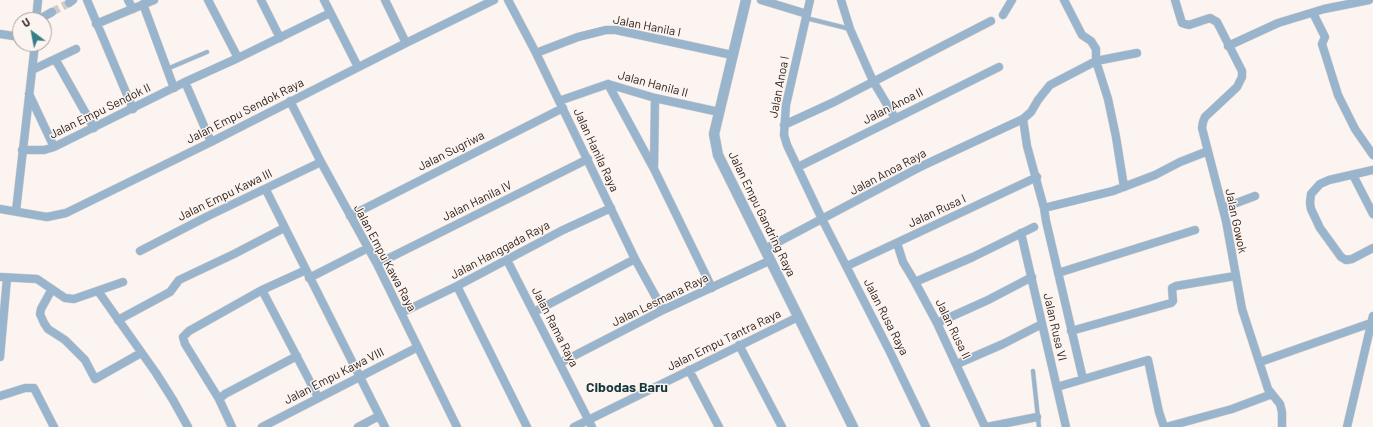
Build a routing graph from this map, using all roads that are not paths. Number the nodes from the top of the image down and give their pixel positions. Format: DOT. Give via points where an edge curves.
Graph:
graph roads {
  1 [pos="38,0"];
  2 [pos="87,0"];
  3 [pos="128,0"];
  4 [pos="154,0"];
  5 [pos="208,0"];
  6 [pos="261,0"];
  7 [pos="324,0"];
  8 [pos="385,0"];
  9 [pos="494,0"];
  10 [pos="508,0"];
  11 [pos="746,0"];
  12 [pos="761,0"];
  13 [pos="810,0"];
  14 [pos="841,0"];
  15 [pos="1012,0"];
  16 [pos="1064,0"];
  17 [pos="1175,0"];
  18 [pos="1369,0"];
  19 [pos="143,4"];
  20 [pos="133,9"];
  21 [pos="37,12"];
  22 [pos="330,13"];
  23 [pos="1312,13"];
  24 [pos="1003,15"];
  25 [pos="807,16"];
  26 [pos="991,21"];
  27 [pos="96,24"];
  28 [pos="850,28"];
  29 [pos="0,34"];
  30 [pos="12,36"];
  31 [pos="280,38"];
  32 [pos="406,43"];
  33 [pos="1228,46"];
  34 [pos="76,49"];
  35 [pos="34,52"];
  36 [pos="206,52"];
  37 [pos="536,53"];
  38 [pos="1137,53"];
  39 [pos="732,55"];
  40 [pos="238,58"];
  41 [pos="55,60"];
  42 [pos="1096,61"];
  43 [pos="358,67"];
  44 [pos="998,67"];
  45 [pos="32,70"];
  46 [pos="167,70"];
  47 [pos="873,81"];
  48 [pos="185,82"];
  49 [pos="608,84"];
  50 [pos="174,88"];
  51 [pos="28,92"];
  52 [pos="655,98"];
  53 [pos="290,101"];
  54 [pos="561,105"];
  55 [pos="133,109"];
  56 [pos="719,112"];
  57 [pos="895,118"];
  58 [pos="1023,119"];
  59 [pos="784,125"];
  60 [pos="94,128"];
  61 [pos="211,142"];
  62 [pos="54,147"];
  63 [pos="22,150"];
  64 [pos="1208,151"];
  65 [pos="1373,155"];
  66 [pos="588,159"];
  67 [pos="321,162"];
  68 [pos="798,167"];
  69 [pos="654,169"];
  70 [pos="1373,170"];
  71 [pos="1353,175"];
  72 [pos="1037,177"];
  73 [pos="1124,187"];
  74 [pos="266,190"];
  75 [pos="1255,196"];
  76 [pos="611,208"];
  77 [pos="1044,208"];
  78 [pos="1223,208"];
  79 [pos="0,209"];
  80 [pos="16,211"];
  81 [pos="1373,214"];
  82 [pos="350,216"];
  83 [pos="822,219"];
  84 [pos="1034,227"];
  85 [pos="284,228"];
  86 [pos="1195,230"];
  87 [pos="1021,233"];
  88 [pos="898,243"];
  89 [pos="368,248"];
  90 [pos="1373,248"];
  91 [pos="765,249"];
  92 [pos="140,251"];
  93 [pos="635,259"];
  94 [pos="507,260"];
  95 [pos="770,260"];
  96 [pos="377,264"];
  97 [pos="847,266"];
  98 [pos="1058,273"];
  99 [pos="308,274"];
  100 [pos="1235,276"];
  101 [pos="3,277"];
  102 [pos="1032,278"];
  103 [pos="123,282"];
  104 [pos="915,282"];
  105 [pos="457,286"];
  106 [pos="712,288"];
  107 [pos="52,289"];
  108 [pos="262,290"];
  109 [pos="98,291"];
  110 [pos="663,310"];
  111 [pos="534,312"];
  112 [pos="401,313"];
  113 [pos="798,317"];
  114 [pos="118,320"];
  115 [pos="1372,320"];
  116 [pos="937,323"];
  117 [pos="1042,324"];
  118 [pos="1071,331"];
  119 [pos="739,345"];
  120 [pos="418,347"];
  121 [pos="141,354"];
  122 [pos="296,356"];
  123 [pos="0,357"];
  124 [pos="1260,362"];
  125 [pos="560,363"];
  126 [pos="957,364"];
  127 [pos="689,370"];
  128 [pos="1033,371"];
  129 [pos="360,377"];
  130 [pos="1083,379"];
  131 [pos="1057,387"];
  132 [pos="1272,394"];
  133 [pos="0,396"];
  134 [pos="318,397"];
  135 [pos="219,399"];
  136 [pos="379,416"];
  137 [pos="1037,417"];
  138 [pos="591,423"];
  139 [pos="716,426"];
  140 [pos="54,427"];
  141 [pos="188,427"];
  142 [pos="232,427"];
  143 [pos="262,427"];
  144 [pos="358,427"];
  145 [pos="385,427"];
  146 [pos="457,427"];
  147 [pos="527,427"];
  148 [pos="574,427"];
  149 [pos="782,427"];
  150 [pos="852,427"];
  151 [pos="926,427"];
  152 [pos="986,427"];
  153 [pos="1039,427"];
  154 [pos="1066,427"];
  155 [pos="1165,427"];
  156 [pos="1282,427"];
  157 [pos="1347,427"];
  1 -- 21 [label="street"];
  2 -- 27 [label="street"];
  3 -- 20 [label="street"];
  4 -- 19 [label="street"];
  5 -- 40 [label="street"];
  6 -- 31 [label="street"];
  7 -- 22 [label="street"];
  8 -- 32 [label="street"];
  9 -- 32 [label="street, Jalan Empu Sendok Raya"];
  10 -- 37 [label="street, Jalan Hanila Raya"];
  11 -- 39 [label="street, Jalan Empu Gandring Raya"];
  12 -- 25 [label="street"];
  13 -- 25 [label="street, Jalan Anoa I"];
  14 -- 28 [label="street"];
  15 -- 24 [label="street"];
  16 -- 42 [label="street" via="1082,35 1094,44"];
  17 -- 33 [label="street, Jalan Gowok" via="1182,23 1189,25 1210,18 1214,20"];
  18 -- 23 [label="street"];
  19 -- 20 [label="street"];
  19 -- 46 [label="street"];
  20 -- 27 [label="street"];
  22 -- 31 [label="street, Jalan Empu Sendok II"];
  22 -- 43 [label="street"];
  23 -- 33 [label="street" via="1278,23"];
  23 -- 65 [label="street" via="1325,37 1322,42 1323,49 1338,95 1355,129"];
  25 -- 28 [label="lane"];
  25 -- 59 [label="street, Jalan Anoa I"];
  26 -- 47 [label="street"];
  27 -- 55 [label="street"];
  28 -- 47 [label="street"];
  29 -- 30 [label="street"];
  31 -- 40 [label="street, Jalan Empu Sendok II"];
  32 -- 43 [label="street, Jalan Empu Sendok Raya"];
  33 -- 64 [label="street, Jalan Gowok" via="1242,70 1242,77 1237,87 1203,122 1202,128"];
  34 -- 41 [label="street"];
  35 -- 45 [label="street"];
  36 -- 46 [label="lane"];
  37 -- 39 [label="street, Jalan Hanila I" via="578,37 616,30"];
  37 -- 54 [label="street, Jalan Hanila Raya"];
  38 -- 42 [label="street"];
  39 -- 56 [label="street, Jalan Empu Gandring Raya"];
  40 -- 48 [label="street, Jalan Empu Sendok II"];
  41 -- 45 [label="street"];
  41 -- 60 [label="street"];
  42 -- 58 [label="street" via="1048,86 1031,112"];
  42 -- 73 [label="street" via="1108,98"];
  43 -- 53 [label="street, Jalan Empu Sendok Raya"];
  44 -- 57 [label="street, Jalan Anoa II"];
  45 -- 51 [label="street"];
  46 -- 50 [label="street"];
  47 -- 57 [label="street"];
  47 -- 59 [label="street"];
  48 -- 50 [label="street, Jalan Empu Sendok II"];
  48 -- 61 [label="street"];
  49 -- 52 [label="street, Jalan Hanila II"];
  49 -- 54 [label="street, Jalan Hanila II"];
  49 -- 69 [label="street"];
  50 -- 55 [label="street, Jalan Empu Sendok II"];
  51 -- 62 [label="street"];
  51 -- 63 [label="street"];
  52 -- 56 [label="street, Jalan Hanila II"];
  52 -- 69 [label="street"];
  53 -- 61 [label="street, Jalan Empu Sendok Raya"];
  53 -- 67 [label="street, Jalan Empu Kawa Raya"];
  54 -- 66 [label="street, Jalan Hanila Raya"];
  54 -- 82 [label="street, Jalan Sugriwa"];
  55 -- 60 [label="street, Jalan Empu Sendok II"];
  56 -- 91 [label="street, Jalan Empu Gandring Raya" via="714,134 718,155"];
  57 -- 68 [label="street, Jalan Anoa II"];
  58 -- 72 [label="street"];
  58 -- 83 [label="street, Jalan Anoa Raya" via="922,166"];
  59 -- 68 [label="street, Jalan Anoa I" via="787,145"];
  60 -- 62 [label="street, Jalan Empu Sendok II"];
  61 -- 80 [label="street, Jalan Empu Sendok Raya" via="66,213 47,217"];
  62 -- 63 [label="street, Jalan Empu Sendok II" via="44,150"];
  63 -- 80 [label="street"];
  64 -- 73 [label="street"];
  64 -- 78 [label="street, Jalan Gowok"];
  66 -- 76 [label="street, Jalan Hanila Raya"];
  66 -- 96 [label="street, Jalan Hanila IV"];
  67 -- 74 [label="street, Jalan Empu Kawa III"];
  67 -- 82 [label="street, Jalan Empu Kawa Raya"];
  68 -- 83 [label="street, Jalan Anoa I"];
  69 -- 106 [label="street"];
  70 -- 71 [label="street"];
  71 -- 81 [label="street"];
  71 -- 90 [label="street" via="1320,184 1310,194 1311,209 1320,228 1341,257 1346,260 1352,259"];
  72 -- 77 [label="street"];
  72 -- 88 [label="street, Jalan Rusa I"];
  73 -- 77 [label="street"];
  74 -- 85 [label="street"];
  74 -- 92 [label="street, Jalan Empu Kawa III"];
  75 -- 78 [label="street"];
  76 -- 93 [label="street, Jalan Hanila Raya"];
  76 -- 94 [label="street, Jalan Hanggada Raya"];
  77 -- 98 [label="street"];
  78 -- 100 [label="street, Jalan Gowok"];
  79 -- 80 [label="street, Jalan Empu Sendok Raya"];
  82 -- 89 [label="street, Jalan Empu Kawa Raya"];
  83 -- 91 [label="street, Jalan Anoa Raya"];
  83 -- 97 [label="street, Jalan Rusa Raya"];
  84 -- 87 [label="street"];
  85 -- 99 [label="street"];
  85 -- 114 [label="street" via="179,280 170,292"];
  86 -- 98 [label="street"];
  87 -- 102 [label="street, Jalan Rusa VI"];
  87 -- 104 [label="street"];
  88 -- 97 [label="street, Jalan Rusa I"];
  88 -- 104 [label="street, Jalan Rusa II" via="903,262"];
  89 -- 96 [label="street, Jalan Empu Kawa Raya"];
  89 -- 99 [label="street"];
  91 -- 95 [label="street, Jalan Empu Gandring Raya"];
  93 -- 110 [label="street, Jalan Hanila Raya"];
  93 -- 111 [label="street"];
  94 -- 105 [label="street, Jalan Hanggada Raya"];
  94 -- 111 [label="street, Jalan Rama Raya"];
  95 -- 106 [label="street, Jalan Lesmana Raya"];
  95 -- 113 [label="street, Jalan Empu Gandring Raya"];
  96 -- 112 [label="street, Jalan Empu Kawa Raya"];
  97 -- 151 [label="street, Jalan Rusa Raya"];
  98 -- 118 [label="street"];
  99 -- 108 [label="street"];
  99 -- 129 [label="street"];
  100 -- 118 [label="street" via="1176,286 1172,288 1171,303"];
  100 -- 124 [label="street, Jalan Gowok" via="1248,328"];
  101 -- 107 [label="street" via="37,280"];
  101 -- 123 [label="street"];
  102 -- 116 [label="street"];
  102 -- 117 [label="street, Jalan Rusa VI"];
  103 -- 109 [label="street"];
  104 -- 116 [label="street, Jalan Rusa II"];
  105 -- 112 [label="street, Jalan Hanggada Raya"];
  105 -- 147 [label="street"];
  106 -- 110 [label="street, Jalan Lesmana Raya"];
  107 -- 109 [label="street" via="65,298 74,299"];
  107 -- 121 [label="street" via="41,309 40,314 44,323 85,360 95,379"];
  108 -- 122 [label="street"];
  108 -- 135 [label="street" via="189,331 183,337"];
  109 -- 114 [label="street"];
  110 -- 125 [label="street, Jalan Lesmana Raya"];
  111 -- 125 [label="street, Jalan Rama Raya"];
  112 -- 120 [label="street, Jalan Empu Kawa Raya"];
  113 -- 119 [label="street, Jalan Empu Tantra Raya"];
  113 -- 150 [label="street, Jalan Empu Gandring Raya"];
  114 -- 121 [label="street"];
  115 -- 124 [label="street"];
  115 -- 157 [label="street"];
  116 -- 126 [label="street, Jalan Rusa II"];
  117 -- 126 [label="street"];
  117 -- 131 [label="street, Jalan Rusa VI"];
  118 -- 130 [label="street"];
  119 -- 127 [label="street, Jalan Empu Tantra Raya"];
  119 -- 149 [label="street"];
  120 -- 129 [label="street, Jalan Empu Kawa VIII"];
  120 -- 146 [label="street, Jalan Empu Kawa Raya"];
  121 -- 141 [label="street" via="173,400"];
  122 -- 134 [label="street"];
  122 -- 135 [label="street"];
  124 -- 132 [label="street, Jalan Gowok"];
  125 -- 138 [label="street, Jalan Rama Raya"];
  126 -- 152 [label="street, Jalan Rusa II"];
  127 -- 138 [label="street, Jalan Empu Tantra Raya"];
  127 -- 139 [label="street"];
  128 -- 137 [label="lane"];
  129 -- 134 [label="street, Jalan Empu Kawa VIII"];
  129 -- 136 [label="street"];
  130 -- 131 [label="street"];
  130 -- 155 [label="street" via="1148,360 1158,412"];
  131 -- 154 [label="street, Jalan Rusa VI"];
  132 -- 155 [label="street" via="1232,409"];
  132 -- 156 [label="street, Jalan Gowok" via="1280,404"];
  133 -- 140 [label="street" via="25,388 34,388"];
  134 -- 143 [label="street, Jalan Empu Kawa VIII"];
  135 -- 142 [label="street"];
  136 -- 144 [label="street"];
  136 -- 145 [label="street"];
  137 -- 152 [label="street"];
  137 -- 153 [label="lane"];
  138 -- 148 [label="street, Jalan Empu Tantra Raya"];
}
